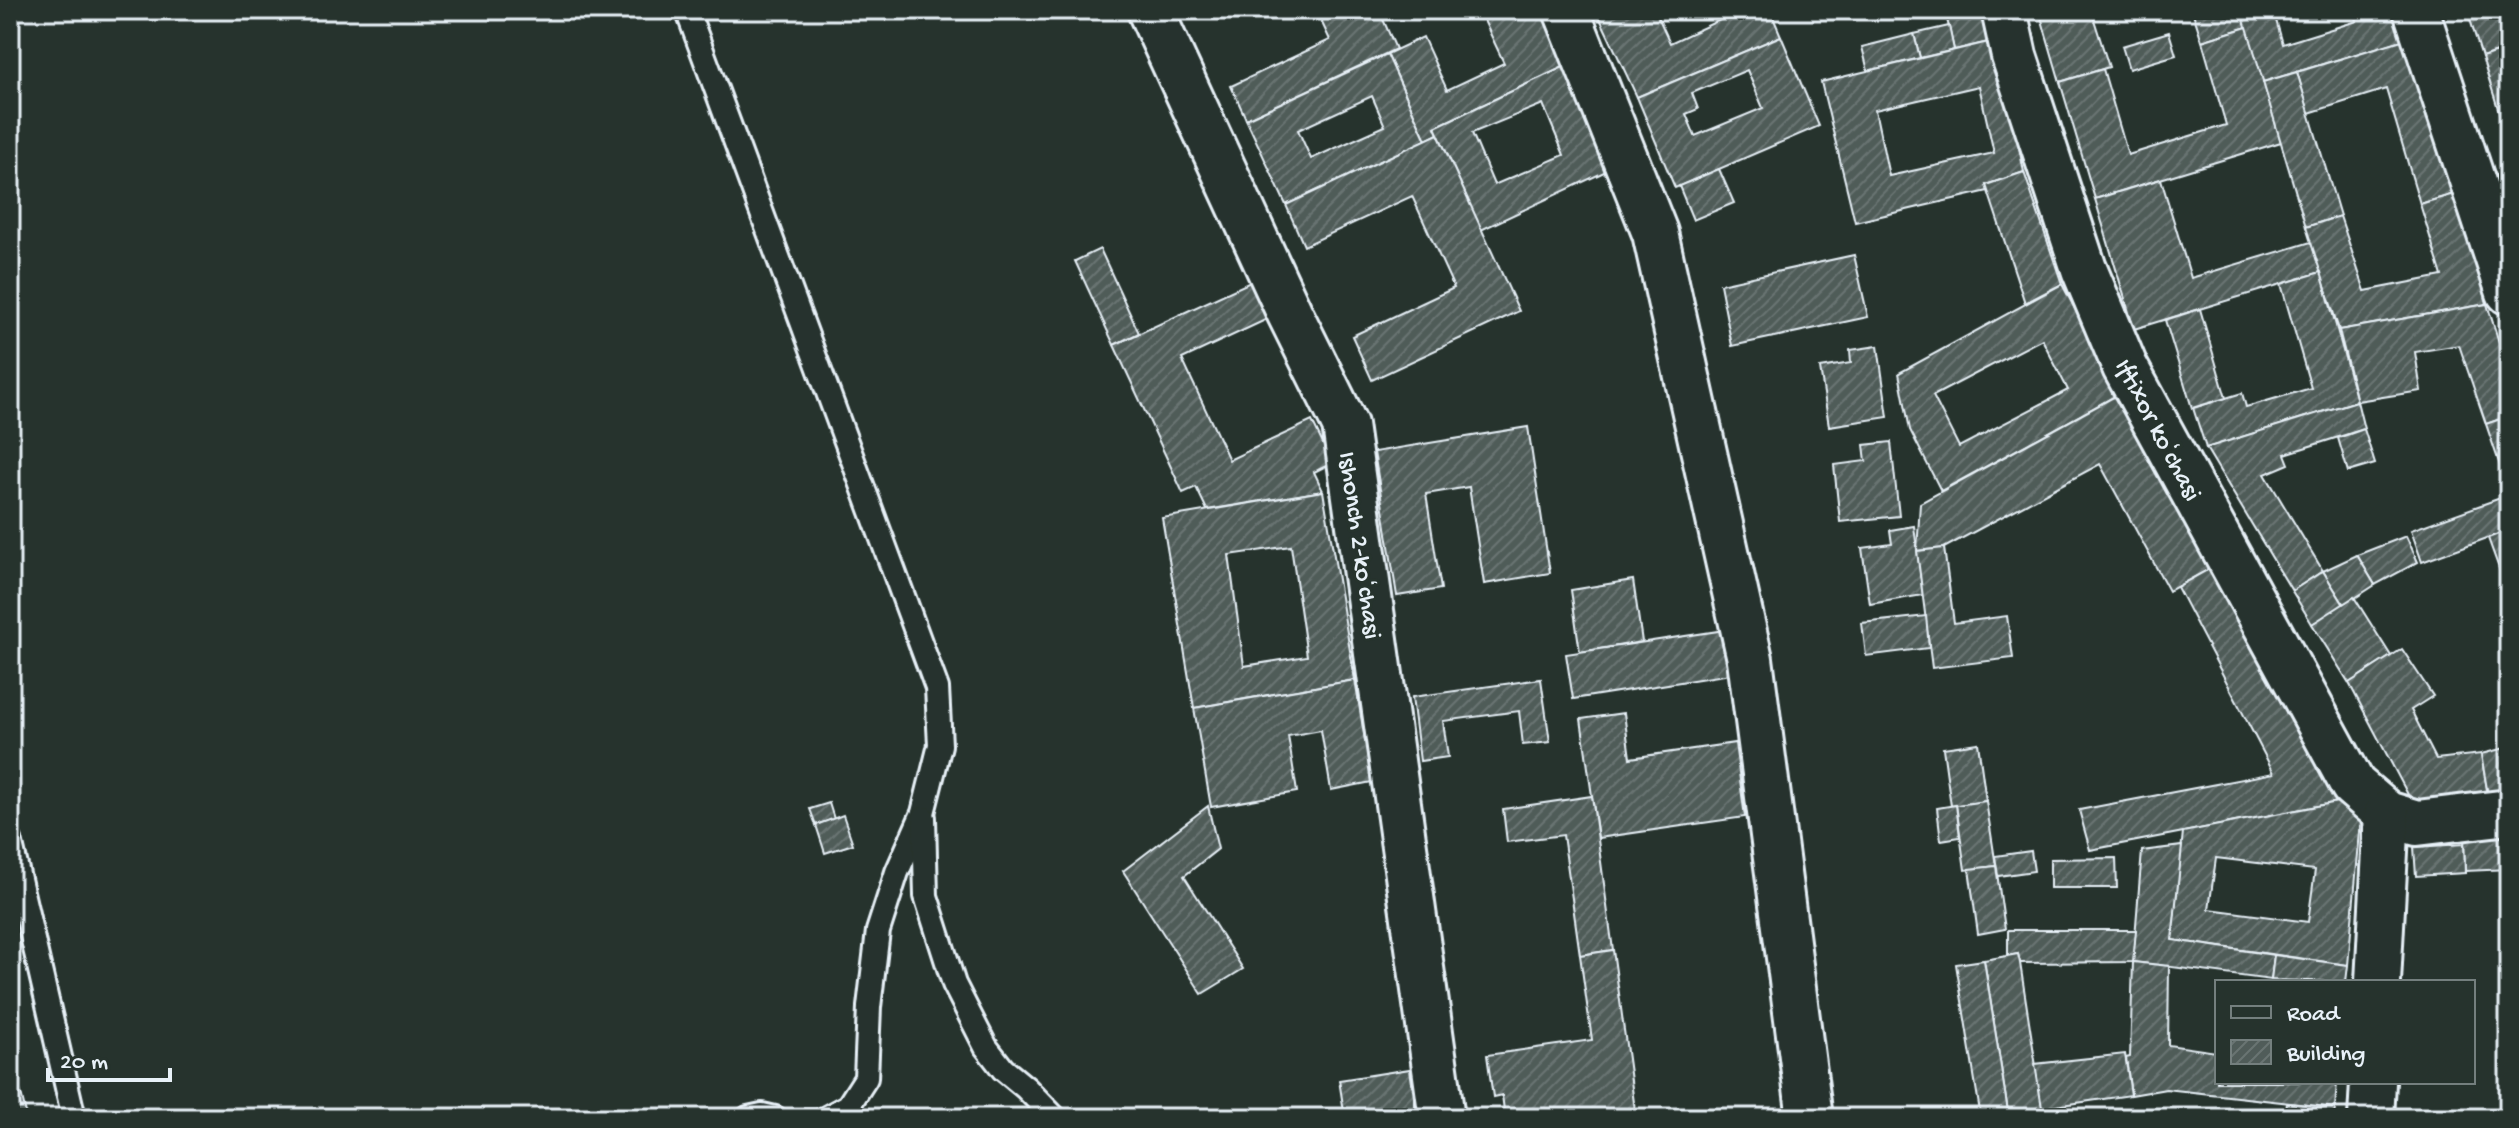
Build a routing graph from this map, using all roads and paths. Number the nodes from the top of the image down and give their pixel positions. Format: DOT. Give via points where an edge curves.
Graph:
graph roads {
  1 [pos="687,10"];
  2 [pos="1150,10"];
  3 [pos="1566,10"];
  4 [pos="2004,10"];
  5 [pos="2416,10"];
  6 [pos="2509,292"];
  7 [pos="2509,812"];
  8 [pos="923,813"];
  9 [pos="2387,814"];
  10 [pos="10,840"];
  11 [pos="2378,980"];
  12 [pos="2373,1084"];
  13 [pos="74,1118"];
  14 [pos="748,1118"];
  15 [pos="775,1118"];
  16 [pos="826,1118"];
  17 [pos="1055,1118"];
  18 [pos="1442,1118"];
  19 [pos="1810,1118"];
  20 [pos="2371,1118"];
  1 -- 8 [label="lane" via="937,688 940,745"];
  2 -- 18 [label="street, Ishonch 2-koʻchasi" via="1345,425"];
  3 -- 19 [label="street" via="1655,233 1750,659"];
  4 -- 9 [label="street, Iftixor koʻchasi" via="2014,56 2084,269 2125,367 2353,785"];
  5 -- 6 [label="street"];
  7 -- 9 [label="street, Iftixor koʻchasi" via="2417,823"];
  8 -- 16 [label="lane" via="878,931 866,1078 848,1106"];
  8 -- 17 [label="lane" via="926,896 954,984 994,1058"];
  9 -- 11 [label="street"];
  10 -- 13 [label="lane"];
  12 -- 20 [label="street"];
  14 -- 15 [label="lane"];
}
